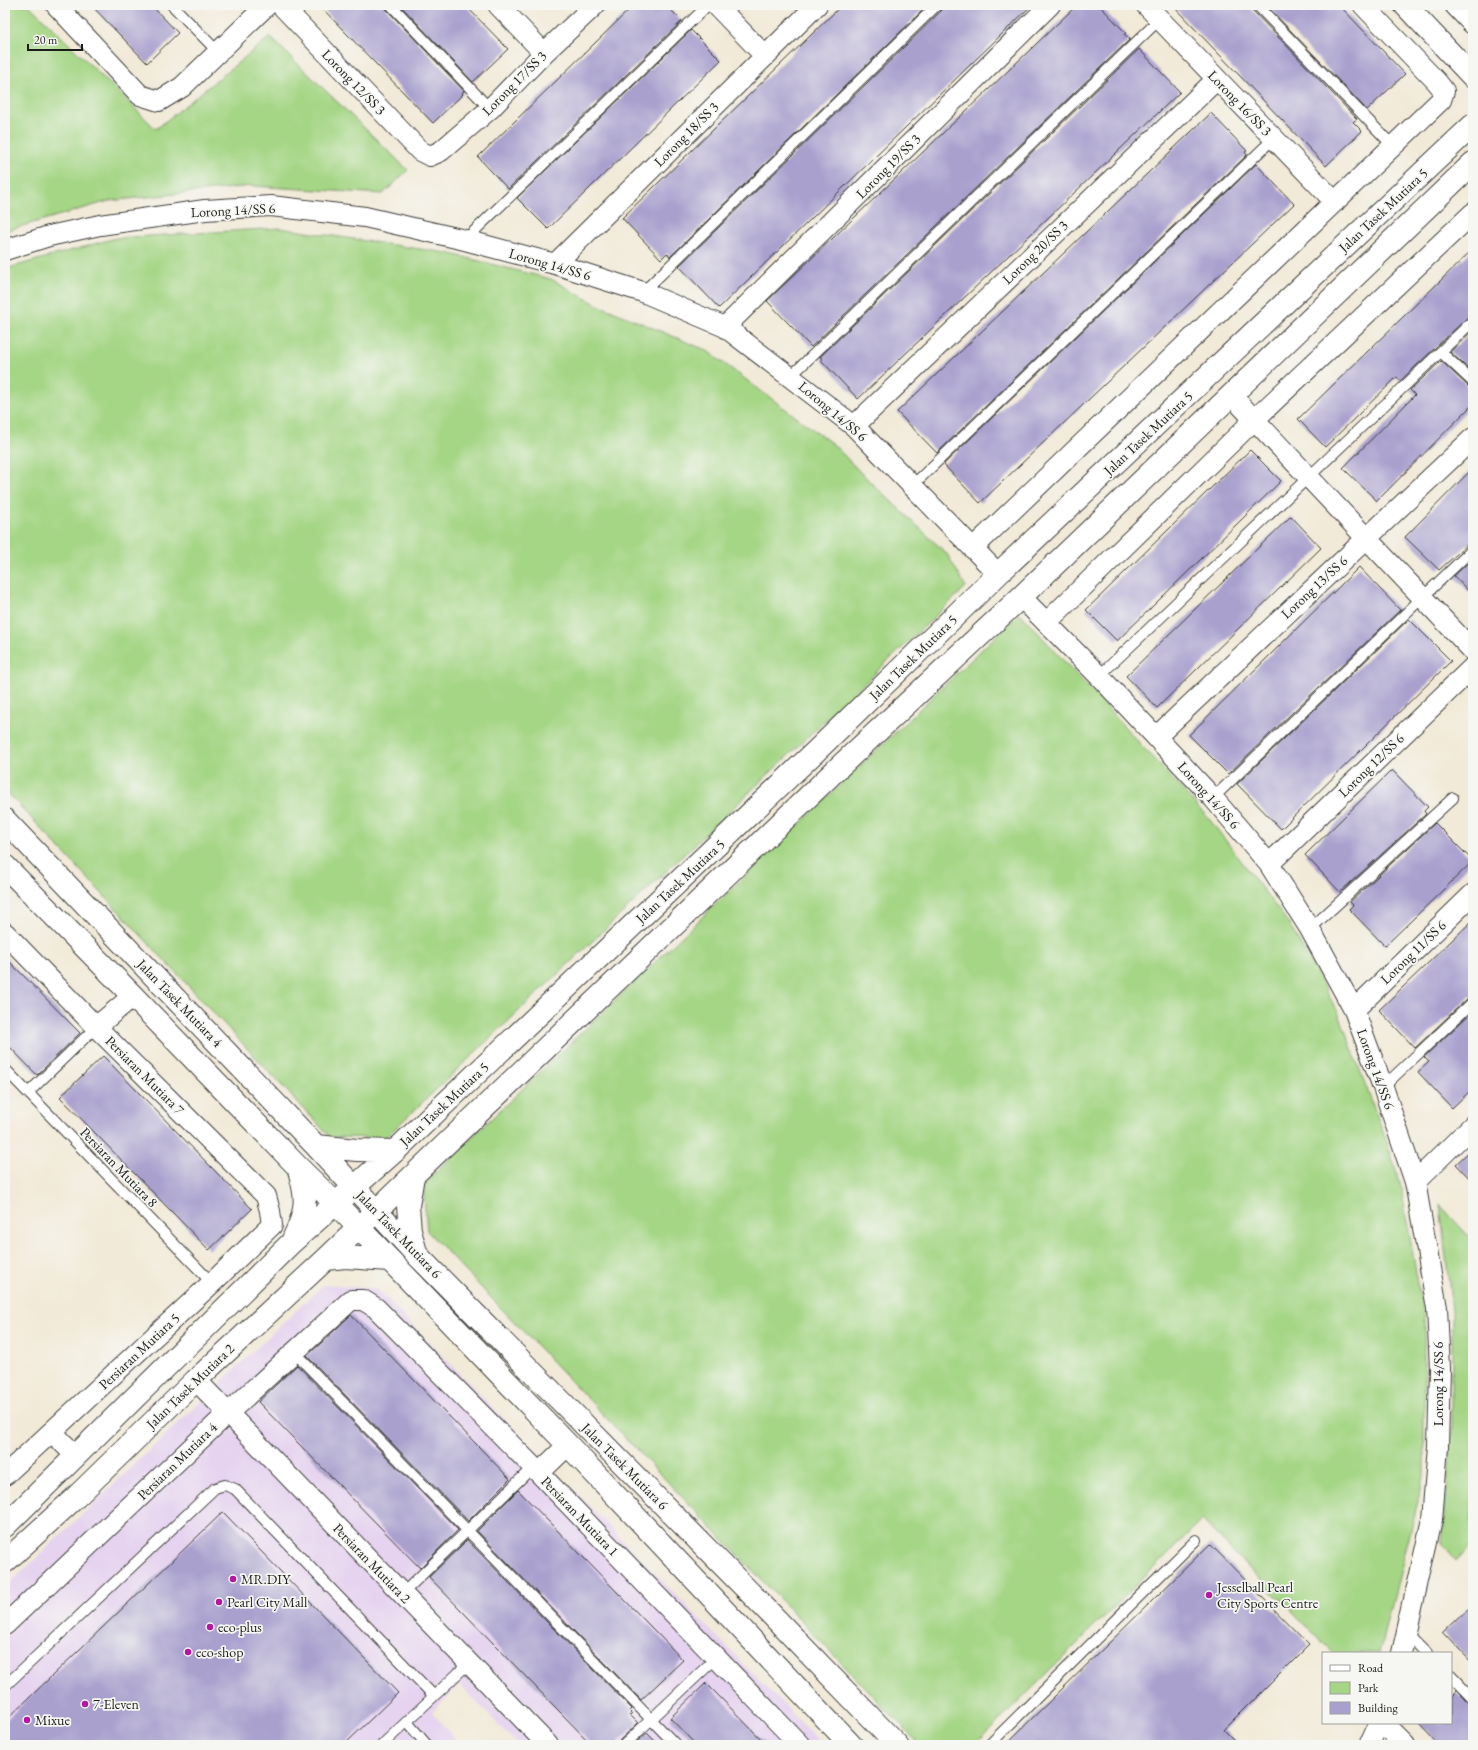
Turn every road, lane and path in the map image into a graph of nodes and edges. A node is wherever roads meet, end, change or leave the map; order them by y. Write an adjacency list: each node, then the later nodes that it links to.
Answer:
1 (56, 5): 19 (street)
2 (172, 5): 19 (lane)
3 (267, 5): 19 (street)
4 (280, 5): 28 (street, Lorong 12/SS 3)
5 (392, 5): 24 (lane)
6 (498, 5): 20 (street)
7 (595, 5): 20 (street, Lorong 17/SS 3)
8 (708, 5): 32 (lane)
9 (716, 5): 21 (street)
10 (818, 5): 21 (street, Lorong 18/SS 3)
11 (937, 5): 35 (lane)
12 (1050, 5): 37 (street, Lorong 19/SS 3)
13 (1257, 5): 27 (lane)
14 (1363, 5): 27 (street)
15 (1405, 5): 22 (street)
16 (1456, 5): 18 (street)
17 (1153, 12): 23 (street, Lorong 16/SS 3); 39 (lane)
18 (1473, 23)
19 (218, 52)
20 (544, 53): 24 (street, Lorong 17/SS 3)
21 (765, 56): 34 (street, Lorong 18/SS 3)
22 (1473, 77)
23 (1217, 78): 26 (street, Lorong 16/SS 3); 43 (street, Lorong 20/SS 3)
24 (490, 109): 28 (street, Lorong 17/SS 3)
25 (1473, 125): 50 (street, Jalan Tasek Mutiara 5)
26 (1274, 138): 30 (street, Lorong 16/SS 3); 46 (lane)
27 (1392, 145): 30 (street)
28 (430, 156)
29 (1473, 164): 41 (street, Jalan Tasek Mutiara 5)
30 (1335, 202): 48 (street)
31 (1473, 213): 42 (street)
32 (465, 240): 33 (street, Lorong 14/SS 6); 34 (street, Lorong 14/SS 6)
33 (5, 250)
34 (555, 264): 35 (street, Lorong 14/SS 6)
35 (643, 292): 37 (street, Lorong 14/SS 6)
36 (1473, 321): 38 (lane)
37 (725, 326): 39 (street, Lorong 14/SS 6)
38 (1441, 352): 40 (lane); 45 (lane)
39 (791, 376): 43 (street, Lorong 14/SS 6)
40 (1473, 382)
41 (1233, 397): 42 (street); 51 (street, Jalan Tasek Mutiara 5)
42 (1251, 416): 45 (street); 53 (street)
43 (854, 426): 46 (street, Lorong 14/SS 6)
44 (1473, 438): 47 (street, Lorong 13/SS 6)
45 (1309, 477): 47 (street); 56 (lane)
46 (913, 485): 48 (street, Lorong 14/SS 6)
47 (1366, 538): 52 (street); 57 (street, Lorong 13/SS 6)
48 (973, 548): 50 (street, Lorong 14/SS 6)
49 (1473, 549): 52 (lane)
50 (998, 574): 58 (street, Jalan Tasek Mutiara 5)
51 (1021, 597): 53 (street, Lorong 14/SS 6); 59 (street, Jalan Tasek Mutiara 5)
52 (1422, 598): 54 (street); 60 (lane)
53 (1047, 622): 56 (street, Lorong 14/SS 6)
54 (1473, 651)
55 (1473, 667): 63 (street, Lorong 12/SS 6)
56 (1098, 676): 57 (street, Lorong 14/SS 6)
57 (1156, 737): 60 (street, Lorong 14/SS 6)
58 (816, 751): 59 (street); 77 (street, Jalan Tasek Mutiara 5)
59 (837, 769): 79 (street, Jalan Tasek Mutiara 5)
60 (1213, 798): 63 (street, Lorong 14/SS 6)
61 (1453, 798): 66 (lane)
62 (5, 820): 76 (street, Jalan Tasek Mutiara 4)
63 (1269, 864): 66 (street, Lorong 14/SS 6)
64 (5, 866): 68 (street, Jalan Tasek Mutiara 4)
65 (1473, 894): 70 (street, Lorong 11/SS 6)
66 (1310, 928): 70 (street, Lorong 14/SS 6)
67 (5, 933): 71 (street, Persiaran Mutiara 7)
68 (133, 996): 71 (street); 78 (street, Jalan Tasek Mutiara 4)
69 (1473, 1002): 73 (lane)
70 (1354, 1010): 73 (street, Lorong 14/SS 6)
71 (96, 1027): 74 (lane); 84 (street, Persiaran Mutiara 7)
72 (5, 1069): 74 (lane, Persiaran Mutiara 8)
73 (1383, 1087): 80 (street, Lorong 14/SS 6)
74 (28, 1093): 90 (lane, Persiaran Mutiara 8)
75 (1473, 1125): 80 (street)
76 (316, 1146): 77 (street); 81 (street, Jalan Tasek Mutiara 4)
77 (395, 1151): 81 (street, Jalan Tasek Mutiara 5)
78 (298, 1167): 82 (street, Jalan Tasek Mutiara 4); 86 (street)
79 (413, 1176): 83 (street, Jalan Tasek Mutiara 5); 87 (street)
80 (1415, 1182): 107 (street, Lorong 14/SS 6)
81 (353, 1187): 82 (street); 83 (street, Jalan Tasek Mutiara 6)
82 (335, 1203): 85 (street, Jalan Tasek Mutiara 6); 86 (street)
83 (376, 1210): 85 (street, Jalan Tasek Mutiara 2); 87 (street, Jalan Tasek Mutiara 6)
84 (272, 1225): 90 (street, Persiaran Mutiara 5)
85 (358, 1228): 88 (street, Jalan Tasek Mutiara 2); 89 (street, Jalan Tasek Mutiara 6)
86 (291, 1243): 97 (street)
87 (416, 1254): 105 (street, Jalan Tasek Mutiara 6)
88 (326, 1259): 89 (street); 93 (street, Jalan Tasek Mutiara 2)
89 (390, 1260): 96 (street, Jalan Tasek Mutiara 6)
90 (212, 1283): 95 (street, Persiaran Mutiara 5)
91 (351, 1300): 92 (street, Persiaran Mutiara 4); 98 (street, Persiaran Mutiara 1)
92 (294, 1352): 94 (street, Persiaran Mutiara 4); 101 (lane)
93 (196, 1380): 94 (street, Persiaran Mutiara 2); 103 (street, Jalan Tasek Mutiara 2)
94 (228, 1413): 104 (street, Persiaran Mutiara 2); 106 (street, Persiaran Mutiara 4)
95 (52, 1432): 97 (street); 99 (street, Persiaran Mutiara 5)
96 (568, 1445): 98 (street); 108 (street, Jalan Tasek Mutiara 6)
97 (76, 1456): 100 (street)
98 (536, 1470): 101 (lane); 111 (street, Persiaran Mutiara 1)
99 (5, 1475)
100 (5, 1526)
101 (467, 1530): 104 (lane); 117 (lane)
102 (1196, 1540): 129 (lane)
103 (5, 1562)
104 (402, 1594): 112 (street, Persiaran Mutiara 2)
105 (770, 1613): 108 (street); 128 (street, Jalan Tasek Mutiara 6)
106 (5, 1625)
107 (1407, 1633): 109 (street, Lorong 14/SS 6); 110 (lane)
108 (746, 1635): 127 (street, Jalan Tasek Mutiara 6)
109 (1402, 1652)
110 (1426, 1652)
111 (716, 1658): 117 (lane); 126 (street, Persiaran Mutiara 1)
112 (469, 1663): 115 (lane); 123 (street, Persiaran Mutiara 2)
113 (1452, 1678): 116 (lane)
114 (5, 1686): 115 (lane)
115 (434, 1696): 118 (lane)
116 (1473, 1700)
117 (651, 1719): 124 (lane); 125 (lane)
118 (407, 1722): 121 (lane); 122 (lane)
119 (1380, 1724): 130 (street)
120 (1384, 1724): 131 (street)
121 (382, 1745)
122 (427, 1745)
123 (548, 1745)
124 (624, 1745)
125 (676, 1745)
126 (800, 1745)
127 (851, 1745)
128 (897, 1745)
129 (989, 1745)
130 (1370, 1745)
131 (1405, 1745)

